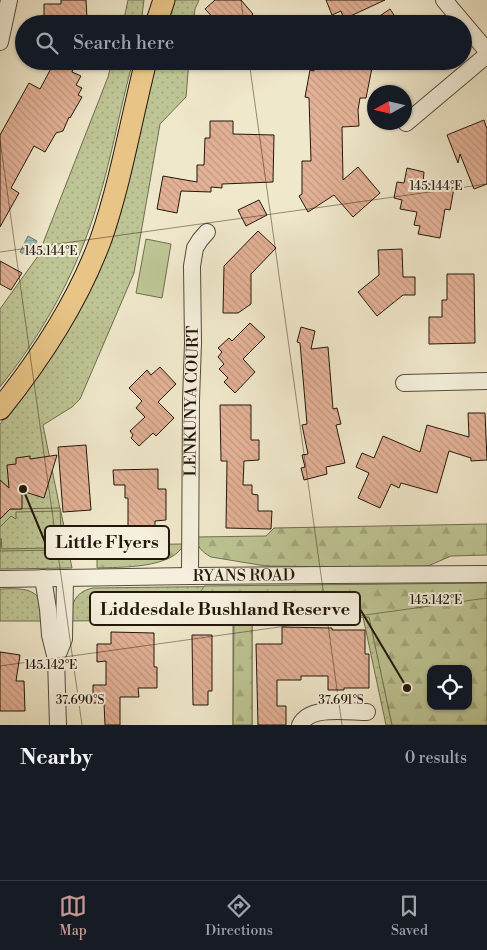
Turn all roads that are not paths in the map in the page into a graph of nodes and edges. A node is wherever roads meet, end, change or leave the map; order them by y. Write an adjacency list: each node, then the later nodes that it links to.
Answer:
1 (9, 0): 7 (street)
2 (164, 0): 4 (main road)
3 (444, 0): 5 (street)
4 (159, 15)
5 (457, 15)
6 (472, 33): 8 (street)
7 (0, 42)
8 (487, 51)
9 (487, 55): 10 (street)
10 (472, 67)
11 (144, 70): 17 (main road)
12 (469, 70): 13 (street)
13 (412, 117)
14 (207, 232): 19 (street, LENKUNYA COURT)
15 (487, 381): 16 (street)
16 (404, 383)
17 (0, 409)
18 (487, 574): 19 (street, RYANS ROAD)
19 (190, 576): 21 (street, RYANS ROAD)
20 (43, 578): 21 (street, RYANS ROAD); 22 (street, RYANS ROAD); 23 (street)
21 (65, 578): 23 (street)
22 (0, 579)
23 (56, 659): 25 (street)
24 (367, 712): 26 (street)
25 (58, 725)
26 (300, 725)

